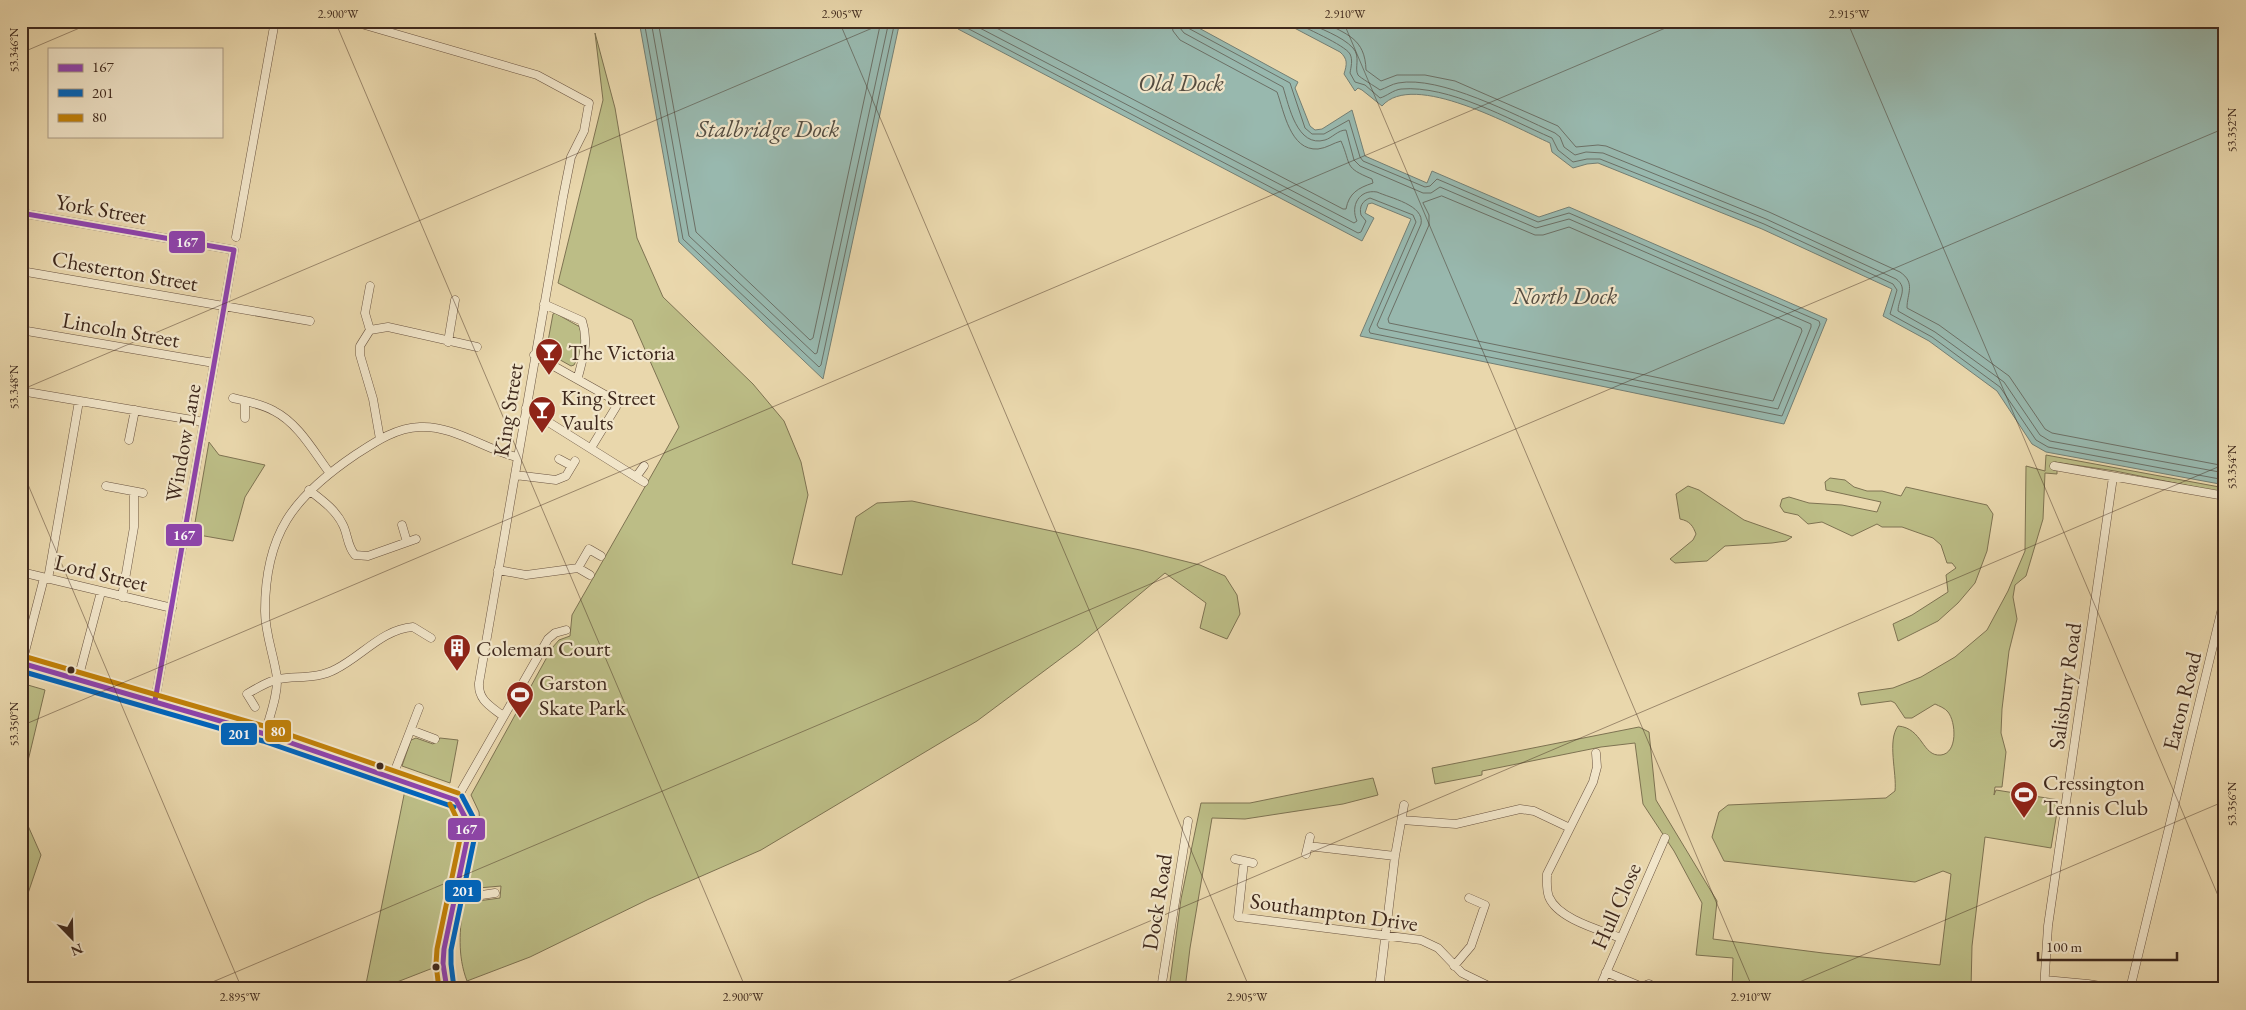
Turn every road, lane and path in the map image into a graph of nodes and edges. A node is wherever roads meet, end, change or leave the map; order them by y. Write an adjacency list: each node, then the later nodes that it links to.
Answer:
1 (275, 21): 4 (street)
2 (351, 21): 9 (street, King Street)
3 (21, 213): 5 (street, York Street)
4 (236, 237)
5 (234, 250): 10 (street, Window Lane)
6 (21, 271): 10 (street, Chesterton Street)
7 (370, 286): 13 (street)
8 (454, 300): 14 (street)
9 (544, 304): 16 (street, King Street); 18 (street)
10 (224, 306): 11 (street, Chesterton Street); 17 (street, Window Lane)
11 (310, 321)
12 (21, 330): 17 (street, Lincoln Street)
13 (370, 330): 14 (street); 27 (street)
14 (448, 342): 15 (street)
15 (477, 347)
16 (534, 355): 18 (street); 23 (street, King Street)
17 (214, 364): 26 (street, Window Lane)
18 (578, 378): 29 (street)
19 (22, 393): 21 (street)
20 (233, 398): 22 (street)
21 (79, 401): 24 (street); 50 (street)
22 (245, 401): 25 (street); 34 (street)
23 (526, 408): 29 (street); 30 (street, King Street)
24 (135, 410): 26 (street); 28 (street)
25 (245, 418)
26 (204, 422): 54 (street, Window Lane)
27 (380, 439): 30 (street); 34 (street)
28 (129, 440)
29 (591, 448): 36 (street)
30 (518, 457): 35 (street, King Street)
31 (559, 459): 35 (street)
32 (644, 466): 36 (street)
33 (2054, 466): 37 (street)
34 (329, 472): 40 (street)
35 (515, 474): 47 (street, King Street)
36 (636, 477): 38 (street)
37 (2114, 477): 41 (street); 90 (street, Salisbury Road)
38 (644, 482)
39 (106, 486): 53 (street)
40 (309, 490): 44 (street); 59 (street)
41 (2225, 496)
42 (402, 525): 44 (street)
43 (416, 539): 44 (street)
44 (407, 542)
45 (601, 556): 46 (street)
46 (578, 568): 47 (street); 49 (street)
47 (498, 570): 63 (street, King Street)
48 (21, 572): 50 (street, Lord Street)
49 (590, 576)
50 (46, 578): 51 (street, Lord Street); 57 (street)
51 (101, 592): 53 (street, Lord Street); 58 (street)
52 (2225, 596): 100 (street, Eaton Road)
53 (122, 597): 54 (street, Lord Street)
54 (172, 608): 60 (street, Window Lane)
55 (566, 630): 63 (street)
56 (431, 638): 59 (street)
57 (22, 663): 58 (street)
58 (78, 679): 60 (street)
59 (277, 679): 61 (street); 65 (street)
60 (155, 701): 65 (street)
61 (256, 707)
62 (419, 708): 64 (street)
63 (503, 716): 69 (street)
64 (411, 730): 66 (street); 68 (street)
65 (265, 734): 68 (street)
66 (435, 739)
67 (1596, 753): 73 (street)
68 (392, 778): 69 (street)
69 (456, 800): 84 (street)
70 (1404, 805): 71 (street)
71 (1402, 820): 73 (street); 78 (street)
72 (1188, 821): 94 (street, Dock Road)
73 (1570, 828): 86 (street)
74 (1310, 836): 76 (street)
75 (1665, 838): 86 (street, Hull Close)
76 (1308, 846): 77 (street); 78 (street)
77 (1306, 854)
78 (1396, 856): 85 (street)
79 (1235, 859): 80 (street, Southampton Drive)
80 (1244, 861): 81 (street, Southampton Drive); 85 (street, Southampton Drive)
81 (1253, 863)
82 (494, 893): 84 (street)
83 (1469, 898): 87 (street)
84 (455, 899): 91 (street)
85 (1386, 934): 87 (street, Southampton Drive); 95 (street)
86 (1621, 938): 88 (street, Hull Close)
87 (1454, 966): 96 (street, Southampton Drive)
88 (1606, 972): 97 (street, Hull Close); 98 (street)
89 (2225, 983): 101 (street)
90 (2044, 985): 99 (street)
91 (447, 989)
92 (582, 989): 93 (highway)
93 (632, 989)
94 (1161, 989)
95 (1380, 989)
96 (1495, 989)
97 (1599, 989)
98 (1658, 989)
99 (2119, 989)
100 (2130, 989)
101 (2223, 989)

